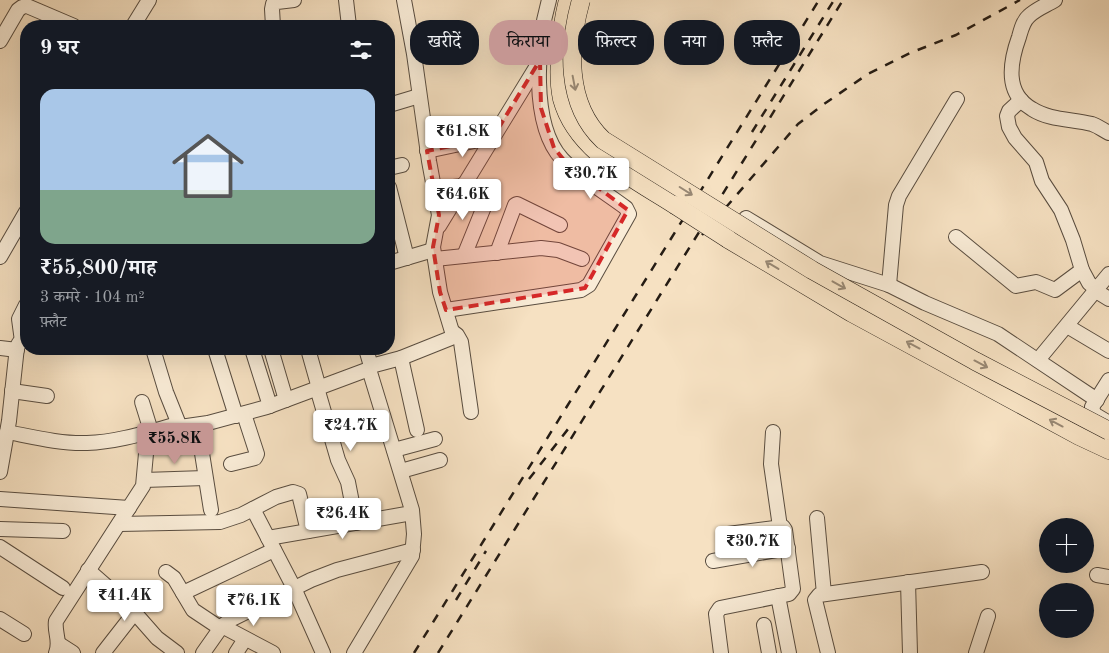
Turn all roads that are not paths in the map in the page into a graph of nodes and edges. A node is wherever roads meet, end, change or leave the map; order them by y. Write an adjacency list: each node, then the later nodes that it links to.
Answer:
1 (149, 0): 11 (street)
2 (294, 0): 12 (street)
3 (346, 0): 13 (street)
4 (404, 0): 18 (street)
5 (549, 0): 14 (street)
6 (568, 0): 77 (main road, one-way to 6, bridge)
7 (581, 0): 77 (main road, one-way to 77, bridge)
8 (1055, 0): 20 (street)
9 (27, 4): 10 (street); 15 (street)
10 (61, 20)
11 (137, 20)
12 (273, 20)
13 (348, 20)
14 (543, 20)
15 (0, 40)
16 (537, 65): 23 (street)
17 (540, 65): 44 (street)
18 (419, 96): 21 (street); 24 (street)
19 (957, 99): 42 (street)
20 (1021, 100): 22 (street); 41 (street)
21 (395, 104)
22 (1109, 133)
23 (493, 137): 24 (street); 25 (street)
24 (427, 151): 26 (street)
25 (463, 185): 26 (street); 31 (street); 35 (street)
26 (434, 189): 31 (street)
27 (395, 211): 37 (street)
28 (746, 218): 42 (street)
29 (20, 222): 36 (street)
30 (560, 225): 33 (street)
31 (438, 226): 34 (street)
32 (956, 237): 41 (street)
33 (497, 253): 35 (street); 38 (street)
34 (434, 255): 35 (street); 37 (street); 44 (street)
35 (464, 256)
36 (0, 257)
37 (407, 258): 39 (street)
38 (582, 259)
39 (395, 261)
40 (1109, 274): 41 (street)
41 (1092, 284): 43 (street); 45 (street)
42 (889, 285): 58 (street)
43 (1109, 298)
44 (446, 310): 46 (street)
45 (1067, 326): 49 (street); 58 (street)
46 (453, 332): 57 (street); 68 (street)
47 (20, 344): 48 (street)
48 (0, 348)
49 (1109, 351)
50 (20, 353): 62 (street)
51 (155, 355): 71 (street)
52 (217, 355): 69 (street)
53 (254, 355): 67 (street)
54 (273, 355): 64 (street)
55 (310, 355): 61 (street)
56 (367, 355): 59 (street)
57 (401, 358): 59 (street); 72 (street)
58 (1038, 360): 65 (street)
59 (370, 368): 61 (street); 79 (street)
60 (1109, 380): 65 (street)
61 (318, 388): 64 (street); 92 (street)
62 (12, 391): 63 (street); 75 (street)
63 (47, 396)
64 (286, 400): 67 (street)
65 (1097, 400): 70 (street)
66 (142, 402): 73 (street)
67 (270, 406): 69 (street)
68 (471, 412)
69 (240, 415): 71 (street); 81 (street)
70 (1109, 422)
71 (178, 424): 73 (street)
72 (417, 430)
73 (150, 432): 75 (street); 85 (street)
74 (773, 432): 94 (street)
75 (4, 436): 83 (street)
76 (435, 439): 79 (street)
77 (1106, 442)
78 (201, 447): 84 (street)
79 (394, 450): 82 (street)
80 (440, 460): 82 (street)
81 (231, 464)
82 (401, 471): 90 (street)
83 (0, 472)
84 (205, 478): 85 (street); 89 (street)
85 (144, 480): 87 (street)
86 (0, 499): 87 (street)
87 (129, 508): 93 (street)
88 (253, 509): 93 (street); 96 (street); 99 (street)
89 (211, 510)
90 (412, 513): 92 (street); 102 (street)
91 (817, 518): 111 (street)
92 (356, 523): 96 (street)
93 (119, 524): 104 (street)
94 (780, 527): 98 (street); 101 (street)
95 (0, 530): 97 (street)
96 (308, 531): 99 (street)
97 (64, 532)
98 (728, 534)
99 (271, 544): 109 (street); 110 (street)
100 (0, 547): 108 (street)
101 (788, 548): 103 (street); 112 (street)
102 (413, 550): 109 (street); 128 (street)
103 (713, 561)
104 (88, 570): 113 (street); 120 (street)
105 (166, 572): 110 (street)
106 (982, 572): 107 (street)
107 (908, 582): 111 (street); 133 (street)
108 (63, 588)
109 (294, 588): 117 (street); 127 (street)
110 (183, 593): 117 (street)
111 (824, 594): 132 (street)
112 (778, 596): 129 (street); 131 (street)
113 (135, 612): 123 (street); 124 (street)
114 (988, 616): 134 (street)
115 (0, 619): 118 (street)
116 (764, 625): 130 (street)
117 (221, 627): 119 (street); 125 (street)
118 (24, 634)
119 (245, 639): 121 (street); 126 (street)
120 (57, 649): 122 (street)
121 (269, 652)
122 (73, 653)
123 (103, 653)
124 (177, 653)
125 (203, 653)
126 (236, 653)
127 (323, 653)
128 (354, 653)
129 (721, 653)
130 (769, 653)
131 (789, 653)
132 (828, 653)
133 (910, 653)
134 (976, 653)

